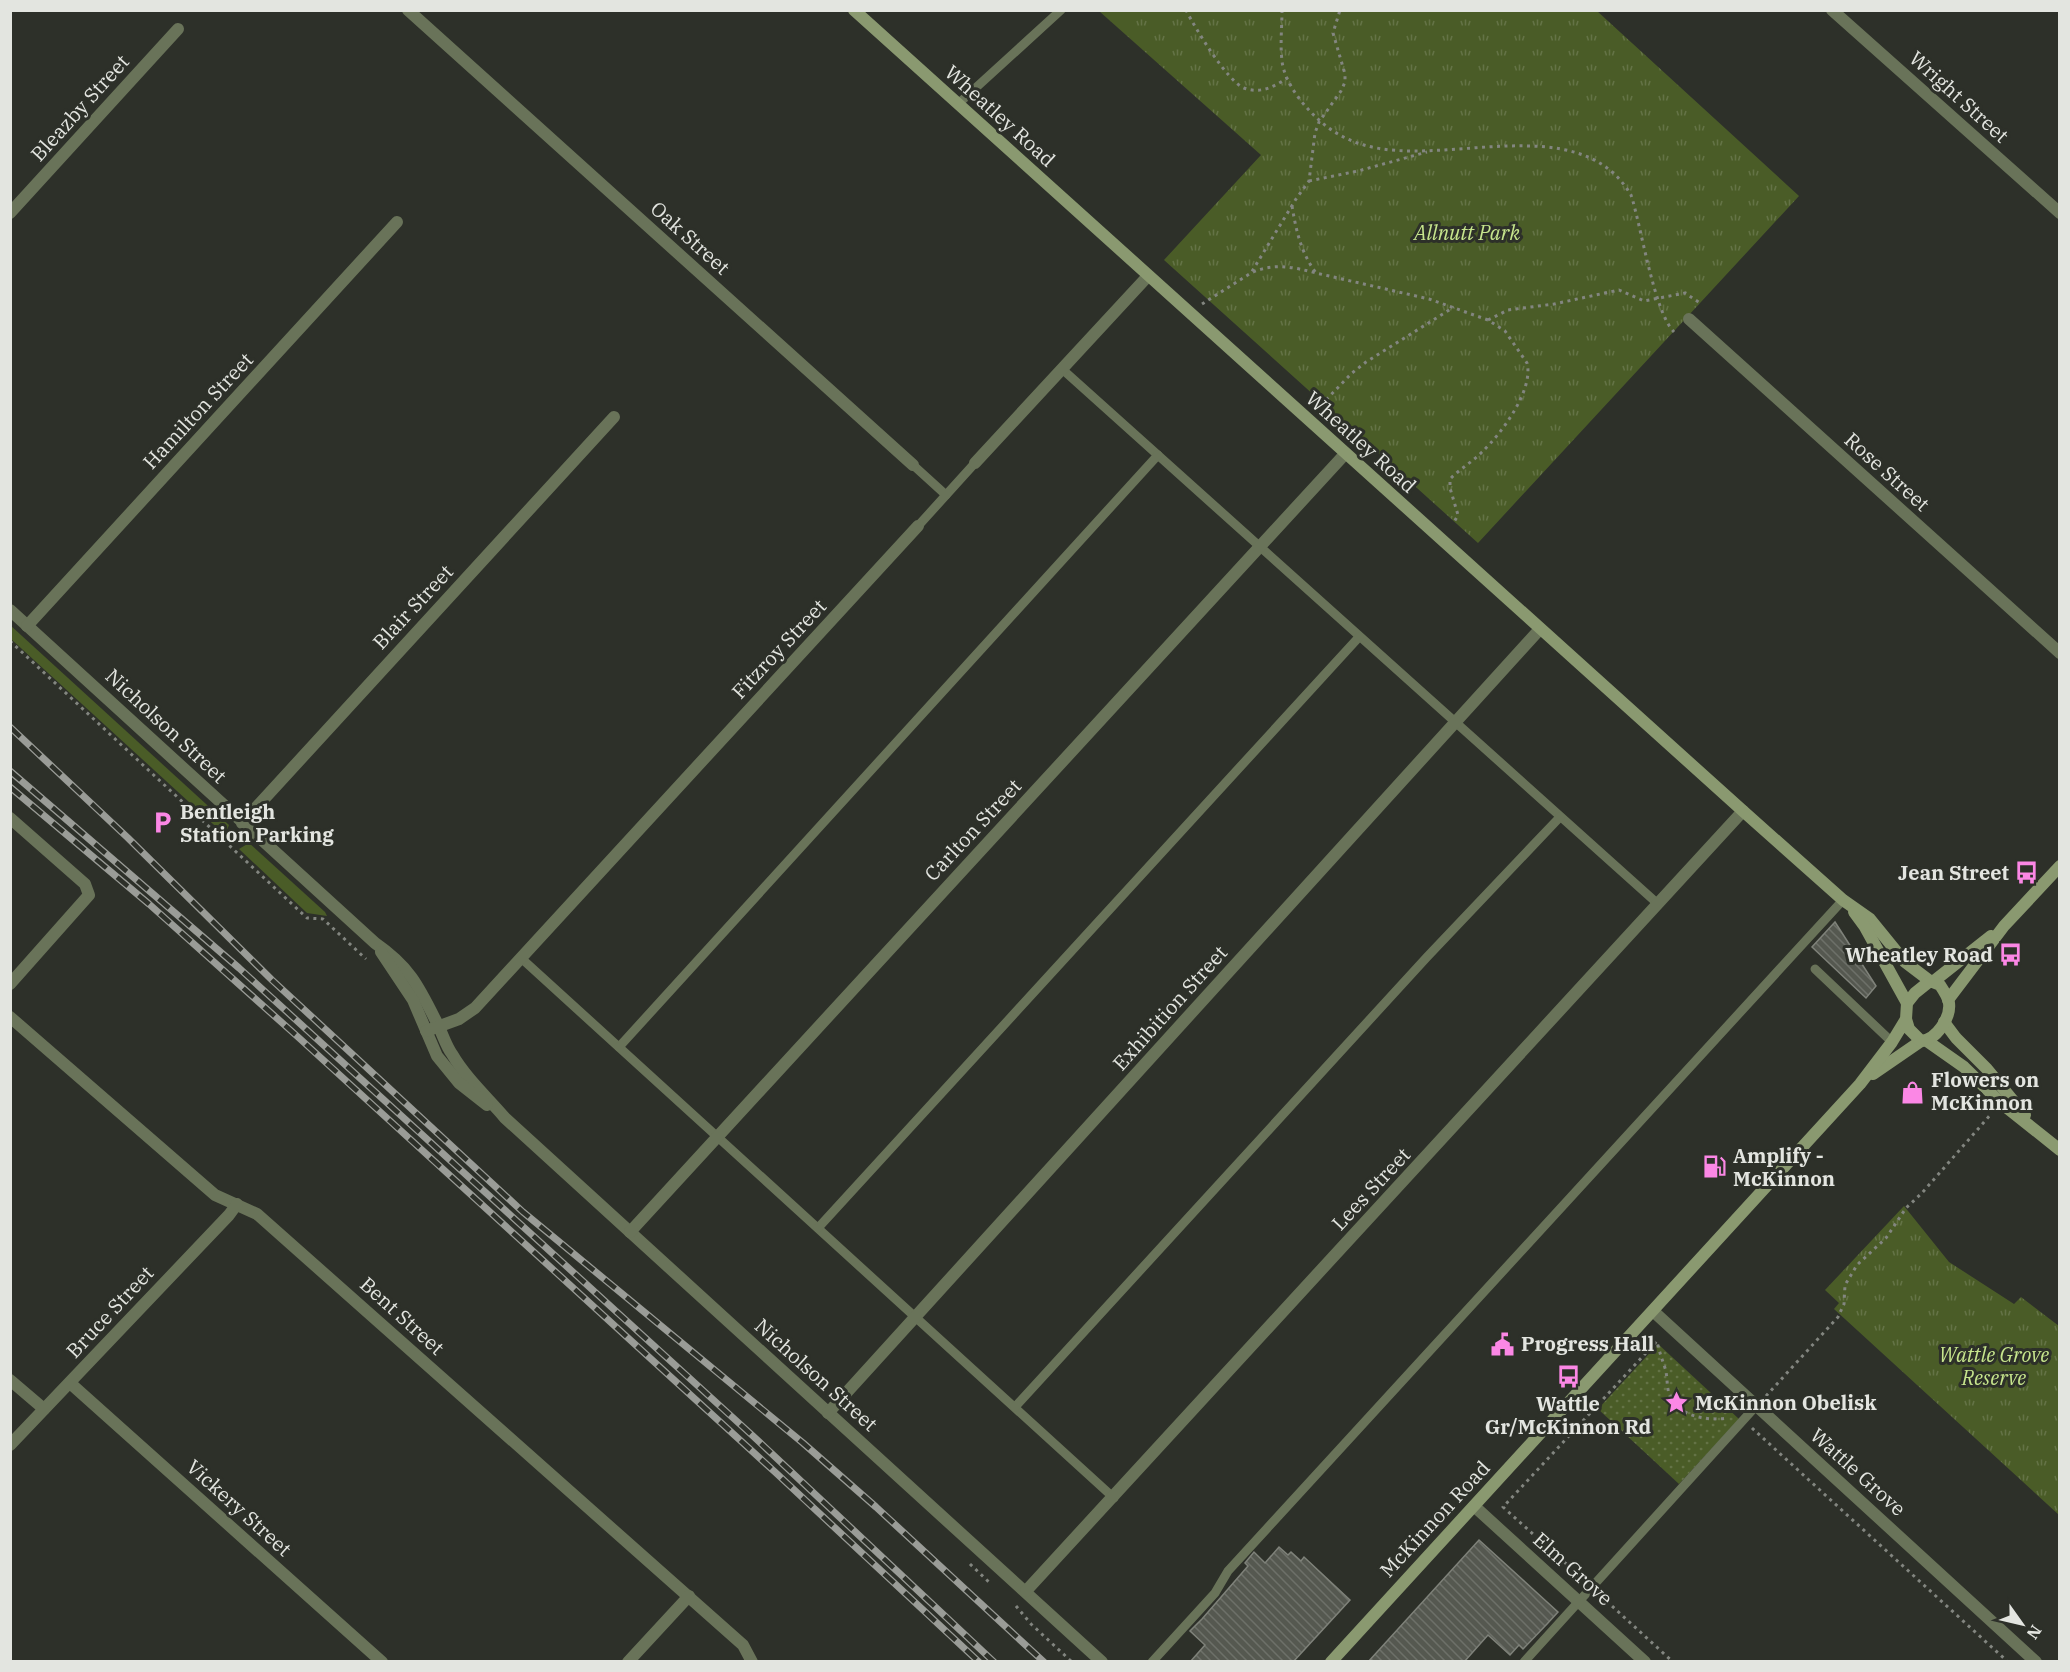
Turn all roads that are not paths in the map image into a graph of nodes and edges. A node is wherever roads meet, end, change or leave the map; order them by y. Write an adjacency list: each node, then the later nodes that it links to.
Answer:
1 (408, 10): 17 (street, Oak Street)
2 (854, 10): 6 (street, Wheatley Road)
3 (1061, 10): 6 (lane)
4 (1832, 10): 8 (street, Wright Street)
5 (178, 29): 7 (street, Bleazby Street)
6 (958, 104): 10 (street, Wheatley Road)
7 (10, 213)
8 (2060, 213)
9 (397, 222): 22 (street, Hamilton Street)
10 (1148, 276): 12 (street, Fitzroy Street); 14 (street, Wheatley Road)
11 (1689, 320): 25 (street, Rose Street)
12 (1062, 369): 15 (lane); 16 (street, Fitzroy Street)
13 (614, 417): 30 (street, Blair Street)
14 (1345, 454): 20 (street, Carlton Street); 23 (street, Wheatley Road)
15 (1158, 455): 20 (lane); 49 (lane)
16 (975, 463): 18 (lane, Fitzroy Street)
17 (913, 465): 18 (lane, Oak Street)
18 (946, 495): 19 (lane, Fitzroy Street)
19 (918, 525): 36 (street, Fitzroy Street)
20 (1259, 547): 24 (lane); 53 (street, Carlton Street)
21 (10, 610): 22 (street, Nicholson Street)
22 (27, 626): 30 (street, Nicholson Street)
23 (1540, 629): 26 (street, Exhibition Street); 27 (street, Wheatley Road)
24 (1359, 637): 26 (lane); 56 (lane)
25 (2060, 653)
26 (1456, 723): 28 (lane); 59 (street, Exhibition Street)
27 (1743, 811): 32 (street, Wheatley Road); 33 (street, Lees Street)
28 (1560, 816): 33 (lane); 63 (lane)
29 (10, 818): 39 (street)
30 (242, 823): 35 (street, Nicholson Street)
31 (2060, 866): 34 (street)
32 (1843, 900): 38 (street, Wheatley Road); 41 (street, Wheatley Road); 76 (lane)
33 (1658, 904): 67 (street, Lees Street)
34 (2004, 926): 38 (street); 40 (street)
35 (375, 943): 45 (street, Nicholson Street); 46 (street, Nicholson Street)
36 (521, 958): 45 (street, Fitzroy Street); 49 (lane)
37 (1815, 969): 48 (lane)
38 (1932, 981): 40 (street); 41 (street)
39 (10, 984)
40 (1948, 1000): 44 (street)
41 (1907, 1004): 43 (street)
42 (10, 1017): 55 (street, Bent Street)
43 (1906, 1019): 47 (street); 48 (street, McKinnon Road)
44 (1944, 1022): 47 (street); 52 (street)
45 (439, 1027): 46 (street, Fitzroy Street); 51 (street, Nicholson Street)
46 (426, 1032): 51 (street, Nicholson Street)
47 (1924, 1041): 50 (street, McKinnon Road); 52 (street)
48 (1892, 1042): 50 (street, McKinnon Road)
49 (619, 1047): 53 (lane)
50 (1860, 1084): 58 (street, McKinnon Road)
51 (505, 1118): 57 (street, Nicholson Street)
52 (2039, 1132): 54 (street)
53 (718, 1137): 56 (lane); 57 (street, Carlton Street)
54 (2060, 1150)
55 (237, 1204): 61 (street, Bruce Street); 70 (street, Bent Street)
56 (818, 1228): 59 (lane)
57 (630, 1232): 65 (street, Nicholson Street)
58 (1653, 1311): 62 (street, Wattle Grove); 68 (street, McKinnon Road)
59 (916, 1317): 63 (lane); 65 (street, Exhibition Street)
60 (10, 1380): 64 (street)
61 (70, 1383): 64 (street, Bruce Street); 72 (street, Vickery Street)
62 (1756, 1406): 71 (lane); 80 (street, Wattle Grove)
63 (1015, 1407): 67 (lane)
64 (44, 1409): 66 (street, Bruce Street)
65 (828, 1413): 69 (street, Nicholson Street)
66 (10, 1445)
67 (1114, 1498): 69 (street, Lees Street)
68 (1474, 1506): 71 (street, Elm Grove); 77 (street, McKinnon Road)
69 (1026, 1592): 75 (street, Nicholson Street)
70 (689, 1596): 73 (street); 74 (street, Bent Street)
71 (1579, 1601): 78 (lane); 79 (street, Elm Grove)
72 (382, 1662)
73 (628, 1662)
74 (752, 1662)
75 (1102, 1662)
76 (1152, 1662)
77 (1331, 1662)
78 (1524, 1662)
79 (1645, 1662)
80 (2036, 1662)

